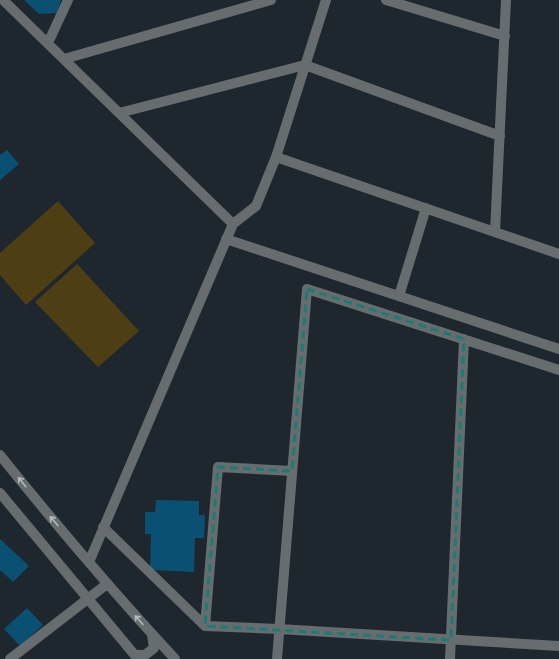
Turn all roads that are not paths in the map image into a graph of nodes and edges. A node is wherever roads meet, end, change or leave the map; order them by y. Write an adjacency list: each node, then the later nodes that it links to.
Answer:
1 (3, 0): 8 (street)
2 (68, 0): 8 (street)
3 (272, 0): 9 (street)
4 (326, 0): 10 (street)
5 (386, 0): 7 (street)
6 (506, 0): 7 (street)
7 (505, 36): 12 (street)
8 (48, 43): 9 (street)
9 (64, 59): 11 (street)
10 (305, 65): 11 (street); 12 (street); 13 (street)
11 (119, 113): 15 (street)
12 (500, 136): 16 (street)
13 (276, 157): 14 (street); 15 (street)
14 (426, 208): 16 (street); 19 (street)
15 (233, 224): 17 (street)
16 (495, 232): 18 (street)
17 (226, 239): 19 (street); 26 (street)
18 (559, 254)
19 (398, 296): 21 (street)
20 (464, 339): 22 (street); 24 (street); 33 (street)
21 (559, 349)
22 (559, 370)
23 (0, 455): 27 (street, one-way to 23)
24 (292, 471): 30 (street); 31 (street)
25 (0, 492): 29 (street)
26 (103, 527): 27 (street); 30 (street)
27 (89, 562): 28 (street)
28 (107, 584): 29 (street); 32 (street, one-way to 28)
29 (88, 598): 35 (street); 36 (street)
30 (205, 626): 31 (street)
31 (279, 629): 33 (street); 38 (street)
32 (152, 635): 35 (street); 37 (street)
33 (451, 640): 34 (street); 39 (street)
34 (559, 646)
35 (136, 657)
36 (10, 659)
37 (175, 659)
38 (277, 659)
39 (450, 659)

